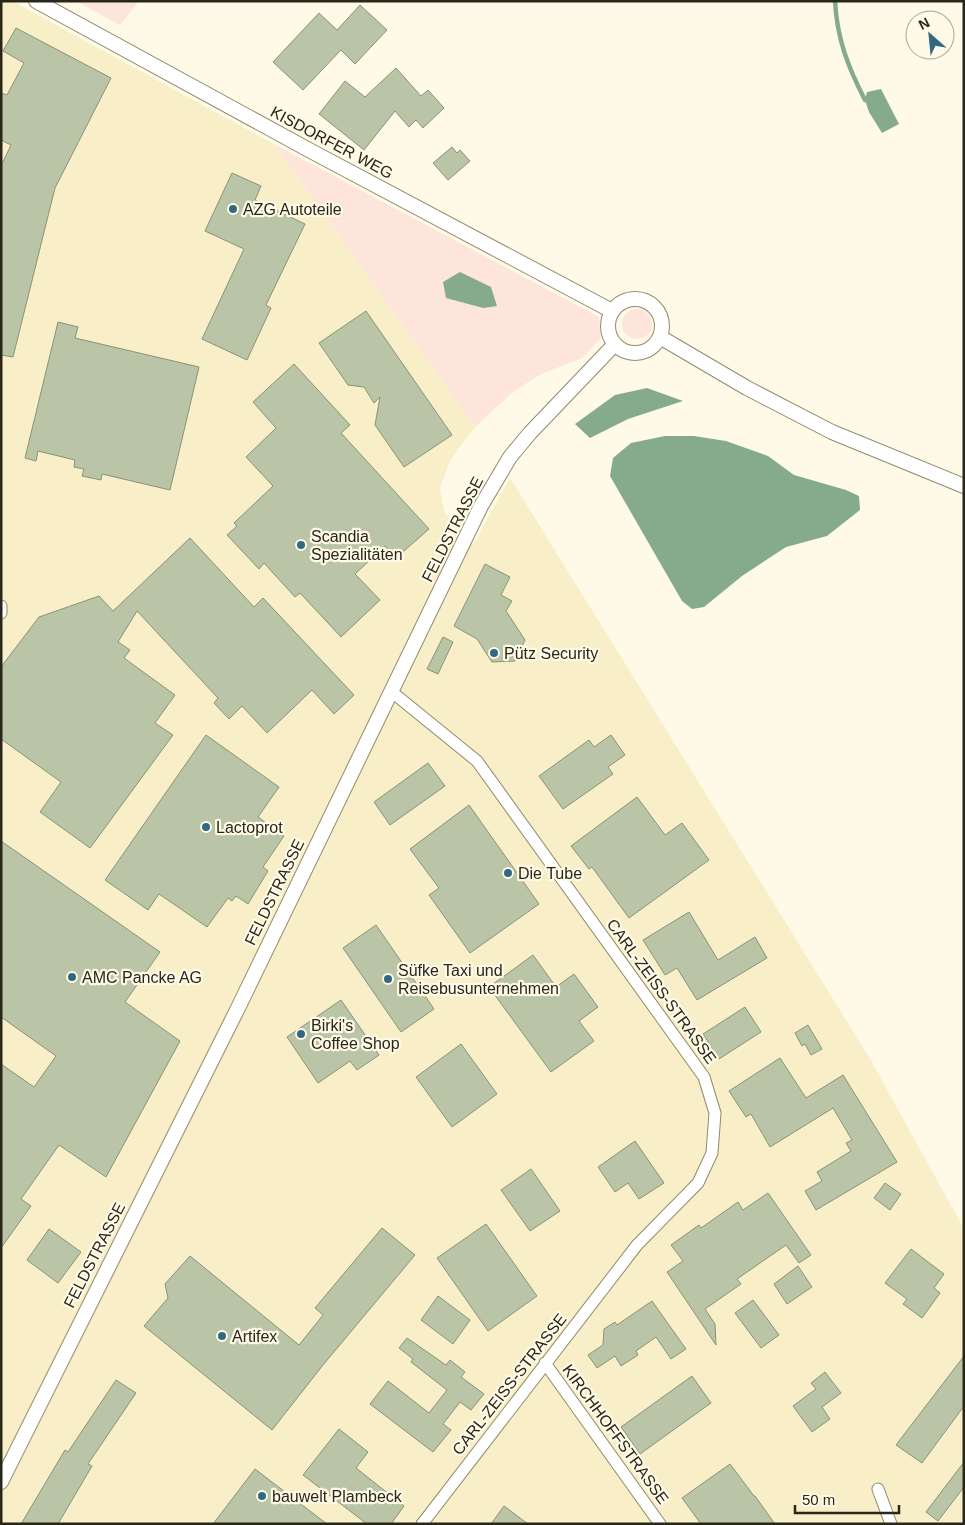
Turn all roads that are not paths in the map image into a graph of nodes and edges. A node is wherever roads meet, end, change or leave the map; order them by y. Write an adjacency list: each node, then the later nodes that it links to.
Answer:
1 (36, 1): 2 (street, KISDORFER WEG)
2 (612, 311): 3 (street); 4 (street)
3 (660, 337): 4 (street); 5 (street)
4 (615, 344): 8 (street, FELDSTRASSE)
5 (964, 486)
6 (1, 606): 7 (street)
7 (1, 614)
8 (392, 692): 9 (street, CARL-ZEISS-STRASSE); 10 (street, FELDSTRASSE)
9 (545, 1363): 12 (street, CARL-ZEISS-STRASSE); 13 (street, KIRCHHOFFSTRASSE)
10 (1, 1482)
11 (878, 1489): 14 (street)
12 (422, 1524)
13 (660, 1524)
14 (891, 1524)

